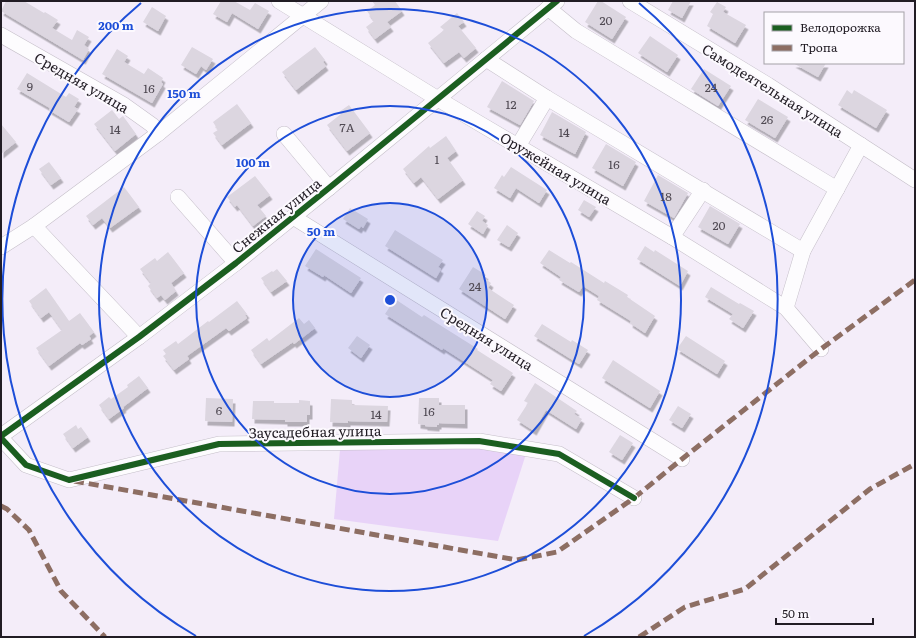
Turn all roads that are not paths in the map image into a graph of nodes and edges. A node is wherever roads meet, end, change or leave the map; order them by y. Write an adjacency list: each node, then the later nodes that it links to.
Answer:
1 (279, 1): 5 (street, Оружейная улица)
2 (321, 1): 5 (street)
3 (630, 1): 12 (street, Самодеятельная улица)
4 (552, 5): 7 (street, Снежная улица); 16 (street)
5 (303, 15): 8 (street, Оружейная улица); 10 (street)
6 (1, 35): 10 (street, Средняя улица)
7 (486, 59): 8 (street, Снежная улица); 9 (street)
8 (438, 98): 13 (street, Оружейная улица); 15 (street, Снежная улица)
9 (547, 98): 13 (street); 17 (street)
10 (159, 133): 20 (street)
11 (284, 134): 15 (street)
12 (861, 145): 14 (street, Самодеятельная улица); 16 (street)
13 (518, 146): 21 (street, Оружейная улица)
14 (915, 180)
15 (329, 188): 19 (street, Снежная улица)
16 (837, 189): 23 (street)
17 (703, 190): 21 (street); 23 (street)
18 (178, 197): 24 (street)
19 (293, 217): 24 (street, Снежная улица); 29 (street, Средняя улица)
20 (34, 226): 22 (street); 26 (street)
21 (672, 237): 25 (street, Оружейная улица)
22 (1, 247)
23 (803, 251): 25 (street)
24 (236, 263): 26 (street, Снежная улица)
25 (786, 308): 27 (street, Оружейная улица)
26 (139, 337): 28 (street, Снежная улица)
27 (821, 349)
28 (1, 437): 30 (street, Заусадебная улица)
29 (682, 459)
30 (634, 498)

